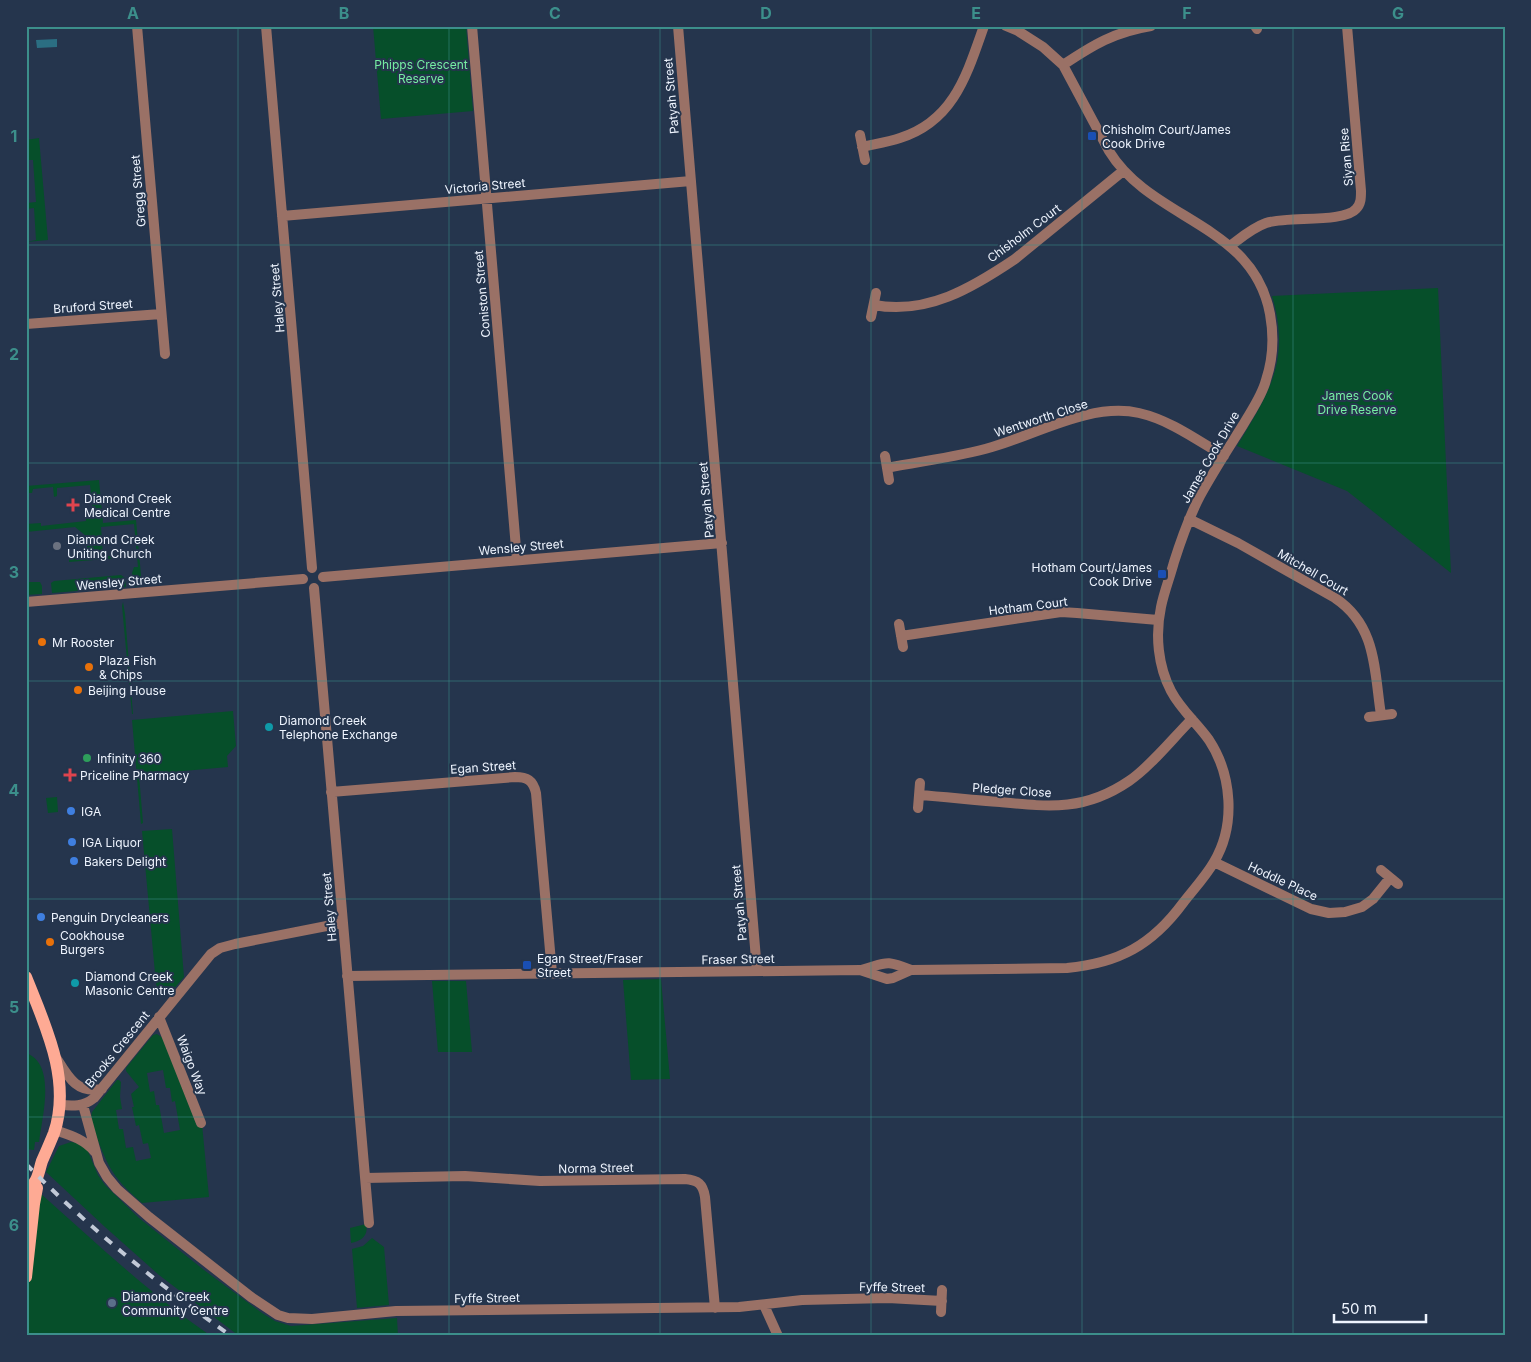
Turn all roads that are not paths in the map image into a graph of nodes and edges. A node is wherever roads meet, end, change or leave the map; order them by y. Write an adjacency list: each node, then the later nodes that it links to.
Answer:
1 (137, 26): 20 (street, Gregg Street)
2 (266, 26): 16 (street, Haley Street)
3 (472, 26): 15 (street, Coniston Street)
4 (678, 26): 14 (street, Patyah Street)
5 (984, 26): 11 (street)
6 (1006, 26): 9 (street, James Cook Drive)
7 (1151, 26): 9 (street)
8 (1347, 26): 17 (street, Siyan Rise)
9 (1063, 66): 13 (street, James Cook Drive)
10 (860, 135): 11 (street)
11 (862, 147): 12 (street)
12 (865, 160)
13 (1123, 171): 17 (street, James Cook Drive); 19 (street, Chisholm Court)
14 (691, 181): 15 (street, Victoria Street); 29 (street, Patyah Street)
15 (487, 198): 16 (street, Victoria Street); 30 (street, Coniston Street)
16 (282, 216): 31 (street, Haley Street)
17 (1230, 246): 25 (street, James Cook Drive)
18 (876, 293): 19 (street)
19 (874, 305): 21 (street)
20 (161, 314): 22 (street, Bruford Street); 23 (street, Gregg Street)
21 (871, 317)
22 (26, 324)
23 (164, 354)
24 (885, 456): 26 (street)
25 (1224, 456): 26 (street, Wentworth Close); 28 (street, James Cook Drive)
26 (887, 468): 27 (street)
27 (889, 480)
28 (1189, 519): 36 (street, James Cook Drive); 41 (street, Mitchell Court)
29 (722, 543): 30 (street, Wensley Street); 54 (street, Patyah Street)
30 (518, 560): 32 (street, Wensley Street)
31 (312, 568): 32 (street); 33 (street)
32 (323, 577): 34 (street)
33 (303, 579): 34 (street); 35 (street, Wensley Street)
34 (314, 588): 45 (street, Haley Street)
35 (26, 602)
36 (1158, 620): 38 (street, Hotham Court); 43 (street, James Cook Drive)
37 (900, 624): 38 (street)
38 (901, 636): 39 (street)
39 (903, 647)
40 (1392, 714): 41 (street)
41 (1381, 715): 42 (street)
42 (1369, 717)
43 (1192, 719): 46 (street, Pledger Close); 48 (street, James Cook Drive)
44 (920, 783): 46 (street)
45 (331, 792): 50 (street, Haley Street); 55 (street, Egan Street)
46 (919, 795): 47 (street)
47 (918, 808)
48 (1214, 862): 49 (street, Hoddle Place); 51 (street, James Cook Drive)
49 (1381, 870)
50 (342, 922): 56 (street, Haley Street); 58 (street, Brooks Crescent)
51 (1124, 955): 53 (street, Fraser Street)
52 (860, 970): 53 (street); 53 (street, Fraser Street); 54 (street, Fraser Street)
53 (911, 970)
54 (757, 971): 55 (street, Fraser Street)
55 (552, 973): 56 (street, Fraser Street)
56 (347, 976): 66 (street, Haley Street)
57 (26, 977): 59 (main road)
58 (159, 1017): 60 (street, Brooks Crescent); 63 (street, Waigo Way)
59 (54, 1053): 60 (street); 61 (main road)
60 (102, 1089): 62 (street, Brooks Crescent)
61 (59, 1105): 62 (street, Brooks Crescent); 64 (main road)
62 (82, 1105): 65 (street, Fyffe Street)
63 (201, 1123)
64 (55, 1130): 65 (street, Fyffe Street); 67 (main road)
65 (97, 1155): 72 (street, Fyffe Street)
66 (365, 1178): 69 (street, Haley Street); 72 (street, Norma Street)
67 (35, 1180): 68 (main road); 70 (main road)
68 (26, 1200)
69 (369, 1223)
70 (26, 1278)
71 (764, 1305): 72 (street, Fyffe Street); 73 (street, Fyffe Street); 74 (street)
72 (715, 1308)
73 (941, 1312)
74 (778, 1336)

